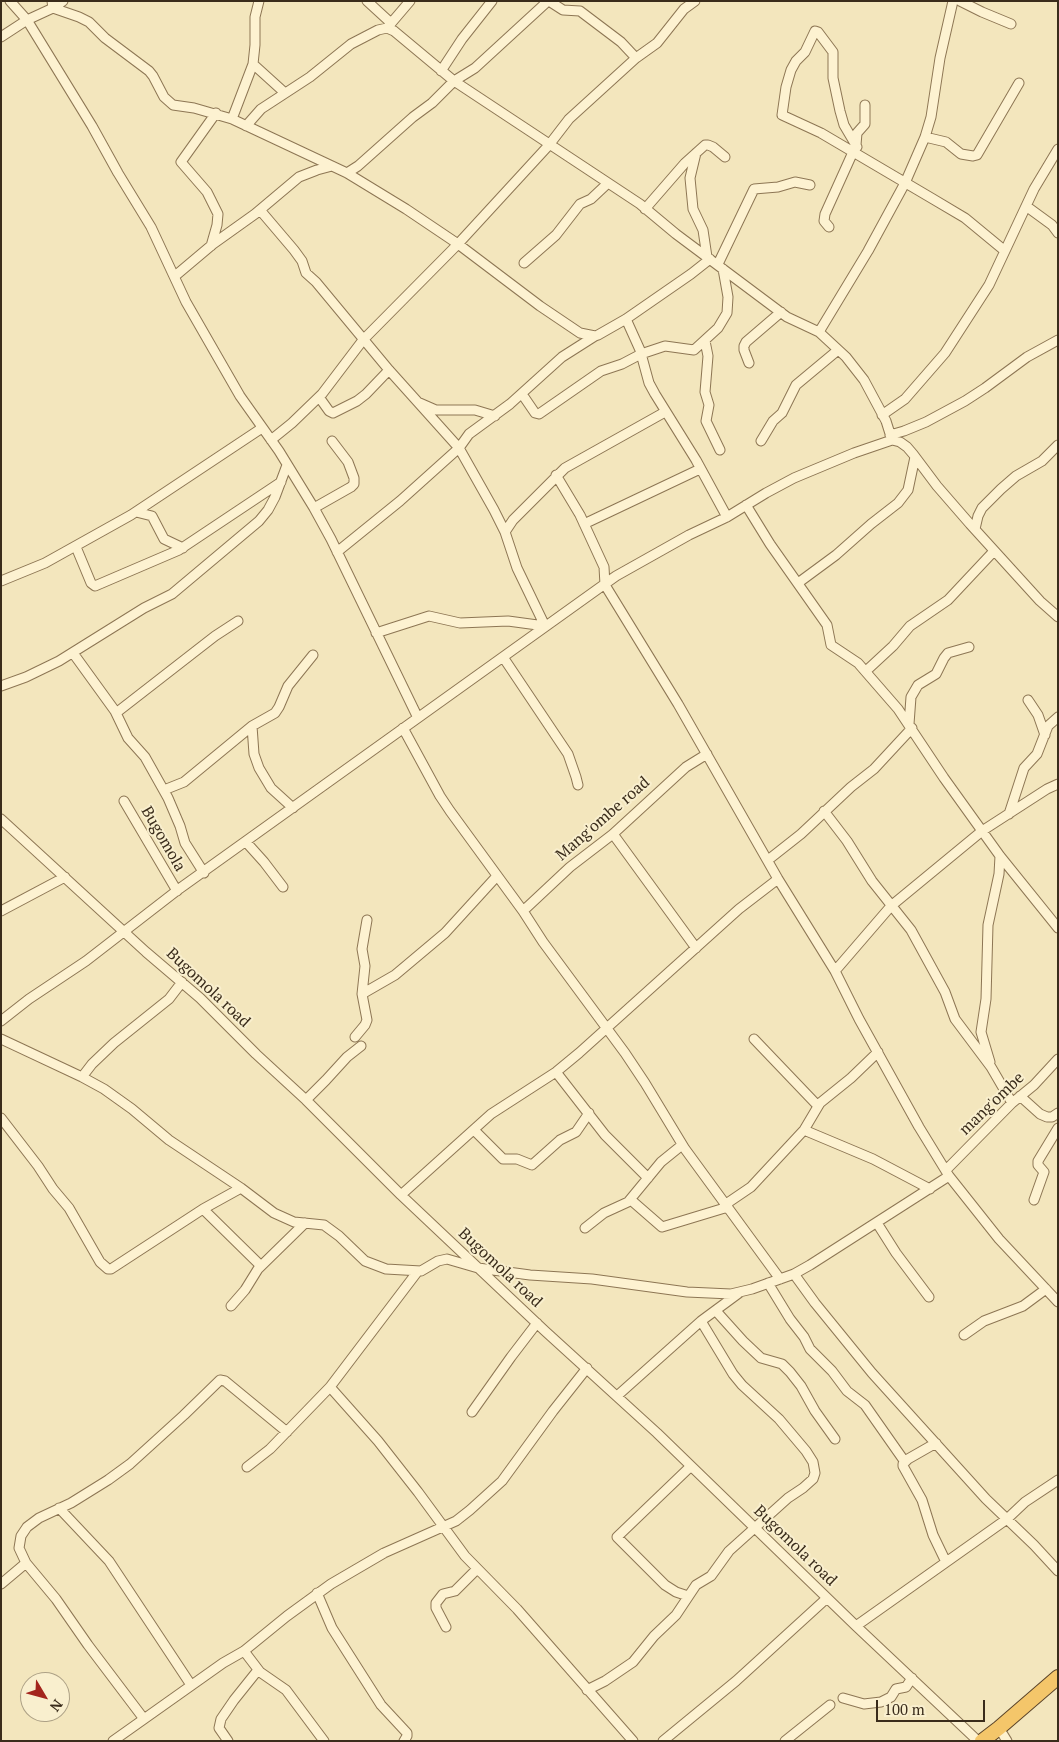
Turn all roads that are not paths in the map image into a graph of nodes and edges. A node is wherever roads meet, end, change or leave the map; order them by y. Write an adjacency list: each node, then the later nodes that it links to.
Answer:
1 (10, 1): 12 (street)
2 (63, 1): 11 (street)
3 (259, 1): 17 (street)
4 (367, 1): 14 (street)
5 (410, 1): 14 (street)
6 (492, 1): 18 (street)
7 (549, 1): 16 (street); 19 (street)
8 (695, 1): 16 (street)
9 (953, 1): 26 (street)
10 (960, 1): 13 (street)
11 (53, 5): 12 (street); 23 (street)
12 (27, 20): 15 (street); 47 (street)
13 (1011, 24)
14 (389, 26): 18 (street); 21 (street)
15 (1, 37)
16 (636, 58): 27 (street)
17 (253, 64): 21 (street); 24 (street)
18 (441, 71): 19 (street)
19 (454, 81): 27 (street); 33 (street)
20 (1019, 83): 26 (street)
21 (285, 93): 25 (street)
22 (865, 106): 28 (street)
23 (216, 113): 24 (street); 43 (street)
24 (232, 118): 25 (street)
25 (246, 126): 32 (street)
26 (925, 136): 35 (street)
27 (549, 145): 34 (street); 42 (street)
28 (856, 151): 28 (street); 35 (street); 40 (street)
29 (1057, 151): 37 (street)
30 (696, 153): 31 (street); 38 (street); 45 (street)
31 (724, 157)
32 (333, 166): 33 (street); 39 (street)
33 (347, 173): 42 (street)
34 (608, 183): 38 (street); 46 (street)
35 (905, 183): 44 (street); 50 (street)
36 (810, 185): 45 (street)
37 (1026, 206): 41 (street); 44 (street)
38 (645, 209): 45 (street)
39 (260, 210): 43 (street); 52 (street)
40 (829, 227)
41 (1058, 233)
42 (458, 244): 51 (street); 52 (street)
43 (211, 246): 47 (street)
44 (1005, 251): 63 (street)
45 (715, 262): 48 (street); 49 (street); 54 (street)
46 (524, 264)
47 (175, 276): 65 (street)
48 (781, 312): 50 (street); 57 (street)
49 (626, 319): 51 (street); 56 (street)
50 (819, 332): 55 (street)
51 (595, 336): 59 (street)
52 (363, 340): 58 (street); 60 (street)
53 (1058, 340): 66 (street)
54 (705, 341): 56 (street); 72 (street)
55 (838, 350): 63 (street); 69 (street)
56 (641, 354): 59 (street); 62 (street)
57 (749, 363)
58 (389, 370): 60 (street); 61 (street)
59 (522, 394): 64 (street)
60 (319, 397): 67 (street)
61 (415, 400): 64 (street); 71 (street)
62 (665, 412): 75 (street); 76 (street)
63 (882, 414): 66 (street)
64 (495, 416): 71 (street)
65 (262, 428): 67 (street); 80 (street)
66 (891, 438): 73 (street); 78 (street)
67 (271, 440): 74 (street)
68 (332, 441): 79 (street)
69 (762, 441)
70 (1058, 445): 83 (street)
71 (459, 448): 84 (street); 88 (street)
72 (720, 450)
73 (915, 457): 83 (street); 90 (street)
74 (287, 465): 77 (street); 79 (street)
75 (700, 469): 81 (street); 82 (street)
76 (556, 475): 82 (street); 84 (street)
77 (282, 482): 86 (street); 97 (street)
78 (746, 505): 81 (street); 90 (street)
79 (314, 508): 88 (street)
80 (136, 512): 85 (street); 86 (street)
81 (727, 516): 91 (street)
82 (584, 524): 91 (street)
83 (975, 529): 87 (street)
84 (505, 532): 94 (street)
85 (76, 546): 86 (street); 89 (street)
86 (183, 548)
87 (994, 551): 92 (street); 100 (street)
88 (337, 552): 95 (street)
89 (1, 581)
90 (798, 583): 100 (street)
91 (605, 584): 94 (street); 110 (street)
92 (1057, 615)
93 (238, 621): 103 (street)
94 (545, 626): 95 (street); 99 (street)
95 (376, 633): 105 (street)
96 (969, 647): 107 (street)
97 (73, 653): 101 (street); 103 (street)
98 (313, 655): 106 (street)
99 (504, 657): 105 (street); 112 (street)
100 (866, 671): 107 (street)
101 (1, 686)
102 (1028, 700): 109 (street)
103 (116, 714): 113 (street)
104 (1058, 717): 109 (street)
105 (418, 718): 108 (street)
106 (252, 726): 113 (street); 115 (street)
107 (910, 726): 116 (street); 119 (street)
108 (403, 728): 115 (street); 125 (street)
109 (1045, 735): 117 (street)
110 (706, 754): 120 (street, Mang'ombe road); 123 (street)
111 (1058, 784): 117 (street)
112 (578, 785)
113 (164, 790): 124 (street)
114 (124, 801): 129 (street, Bugomola)
115 (293, 808): 121 (street)
116 (824, 811): 123 (street); 130 (street)
117 (1009, 814): 119 (street)
118 (1, 819): 126 (street, Bugomola road)
119 (982, 831): 122 (street); 130 (street)
120 (613, 834): 132 (street, Mang'ombe road); 136 (street)
121 (246, 842): 124 (street); 128 (street)
122 (1000, 856): 134 (street); 148 (street)
123 (768, 860): 127 (street)
124 (204, 873): 129 (street)
125 (497, 876): 132 (street); 139 (street)
126 (65, 877): 131 (street); 135 (street, Bugomola road)
127 (778, 879): 136 (street); 137 (street)
128 (283, 887)
129 (177, 891): 135 (street)
130 (891, 906): 137 (street); 148 (street)
131 (1, 911)
132 (524, 911): 141 (street)
133 (367, 920): 139 (street)
134 (1058, 928)
135 (125, 932): 138 (street, Bugomola road); 140 (street)
136 (696, 948): 141 (street)
137 (835, 971): 146 (street)
138 (182, 982): 150 (street); 152 (street, Bugomola road)
139 (362, 994): 142 (street)
140 (1, 1021)
141 (606, 1028): 149 (street); 161 (street)
142 (355, 1036)
143 (1, 1039): 150 (street)
144 (754, 1039): 154 (street)
145 (361, 1046): 152 (street)
146 (878, 1052): 154 (street); 162 (street)
147 (1058, 1059): 151 (street, mang'ombe)
148 (991, 1067): 153 (street)
149 (556, 1072): 155 (street); 159 (street)
150 (82, 1077): 164 (street)
151 (1020, 1096): 153 (street, mang'ombe); 156 (street)
152 (306, 1100): 166 (street, Bugomola road)
153 (1012, 1103): 162 (street, mang'ombe)
154 (818, 1106): 160 (street)
155 (589, 1113): 159 (street); 163 (street)
156 (1058, 1113)
157 (1, 1118): 170 (street)
158 (1058, 1128): 168 (street)
159 (474, 1130): 166 (street)
160 (804, 1130): 165 (street); 169 (street)
161 (682, 1145): 163 (street); 169 (street)
162 (948, 1173): 165 (street, mang'ombe); 180 (street)
163 (648, 1178): 167 (street)
164 (241, 1188): 170 (street); 171 (street)
165 (930, 1189): 172 (street, mang'ombe)
166 (401, 1195): 175 (street, Bugomola road)
167 (631, 1200): 169 (street); 173 (street)
168 (1034, 1200)
169 (727, 1205): 178 (street)
170 (203, 1210): 174 (street)
171 (305, 1223): 174 (street); 176 (street)
172 (876, 1223): 177 (street, mang'ombe); 182 (street)
173 (585, 1228)
174 (261, 1266): 184 (street)
175 (478, 1268): 176 (street); 181 (street); 187 (street, Bugomola road)
176 (418, 1271): 190 (street)
177 (794, 1274): 178 (street, mang'ombe); 195 (street)
178 (780, 1279): 179 (street, mang'ombe)
179 (768, 1283): 181 (street, mang'ombe); 196 (street)
180 (1046, 1289): 183 (street); 188 (street)
181 (742, 1291): 185 (street)
182 (929, 1297)
183 (1058, 1302)
184 (231, 1306)
185 (716, 1311): 186 (street); 194 (street)
186 (701, 1321): 191 (street); 203 (street)
187 (537, 1323): 189 (street, Bugomola road); 192 (street)
188 (964, 1335)
189 (587, 1368): 191 (street, Bugomola road); 202 (street)
190 (330, 1388): 193 (street); 202 (street)
191 (617, 1396): 197 (street, Bugomola road)
192 (472, 1412)
193 (287, 1432): 198 (street); 200 (street)
194 (835, 1439)
195 (936, 1443): 196 (street); 201 (street)
196 (905, 1462): 204 (street)
197 (691, 1466): 203 (street, Bugomola road); 210 (street)
198 (247, 1467)
199 (1058, 1480): 201 (street)
200 (59, 1508): 205 (street); 218 (street)
201 (1007, 1519): 204 (street); 207 (street)
202 (444, 1527): 206 (street); 209 (street)
203 (755, 1529): 210 (street); 211 (street, Bugomola road)
204 (946, 1562): 212 (street)
205 (26, 1563): 208 (street); 222 (street)
206 (476, 1569): 213 (street); 219 (street)
207 (1058, 1571)
208 (1, 1584)
209 (317, 1593): 214 (street); 227 (street)
210 (688, 1596): 219 (street)
211 (826, 1598): 212 (street, Bugomola road); 229 (street)
212 (856, 1626): 217 (street, Bugomola road)
213 (446, 1627)
214 (244, 1651): 215 (street); 218 (street)
215 (258, 1670): 225 (street); 226 (street)
216 (1058, 1677): 223 (highway)
217 (912, 1678): 220 (street); 231 (street, Bugomola road)
218 (191, 1685): 222 (street)
219 (587, 1690): 228 (street)
220 (844, 1698)
221 (830, 1705): 230 (street)
222 (144, 1719): 224 (street)
223 (999, 1728): 232 (highway); 233 (street)
224 (113, 1741)
225 (228, 1741)
226 (324, 1741)
227 (404, 1741)
228 (632, 1741)
229 (663, 1741)
230 (785, 1741)
231 (978, 1741)
232 (982, 1741)
233 (1007, 1741)

